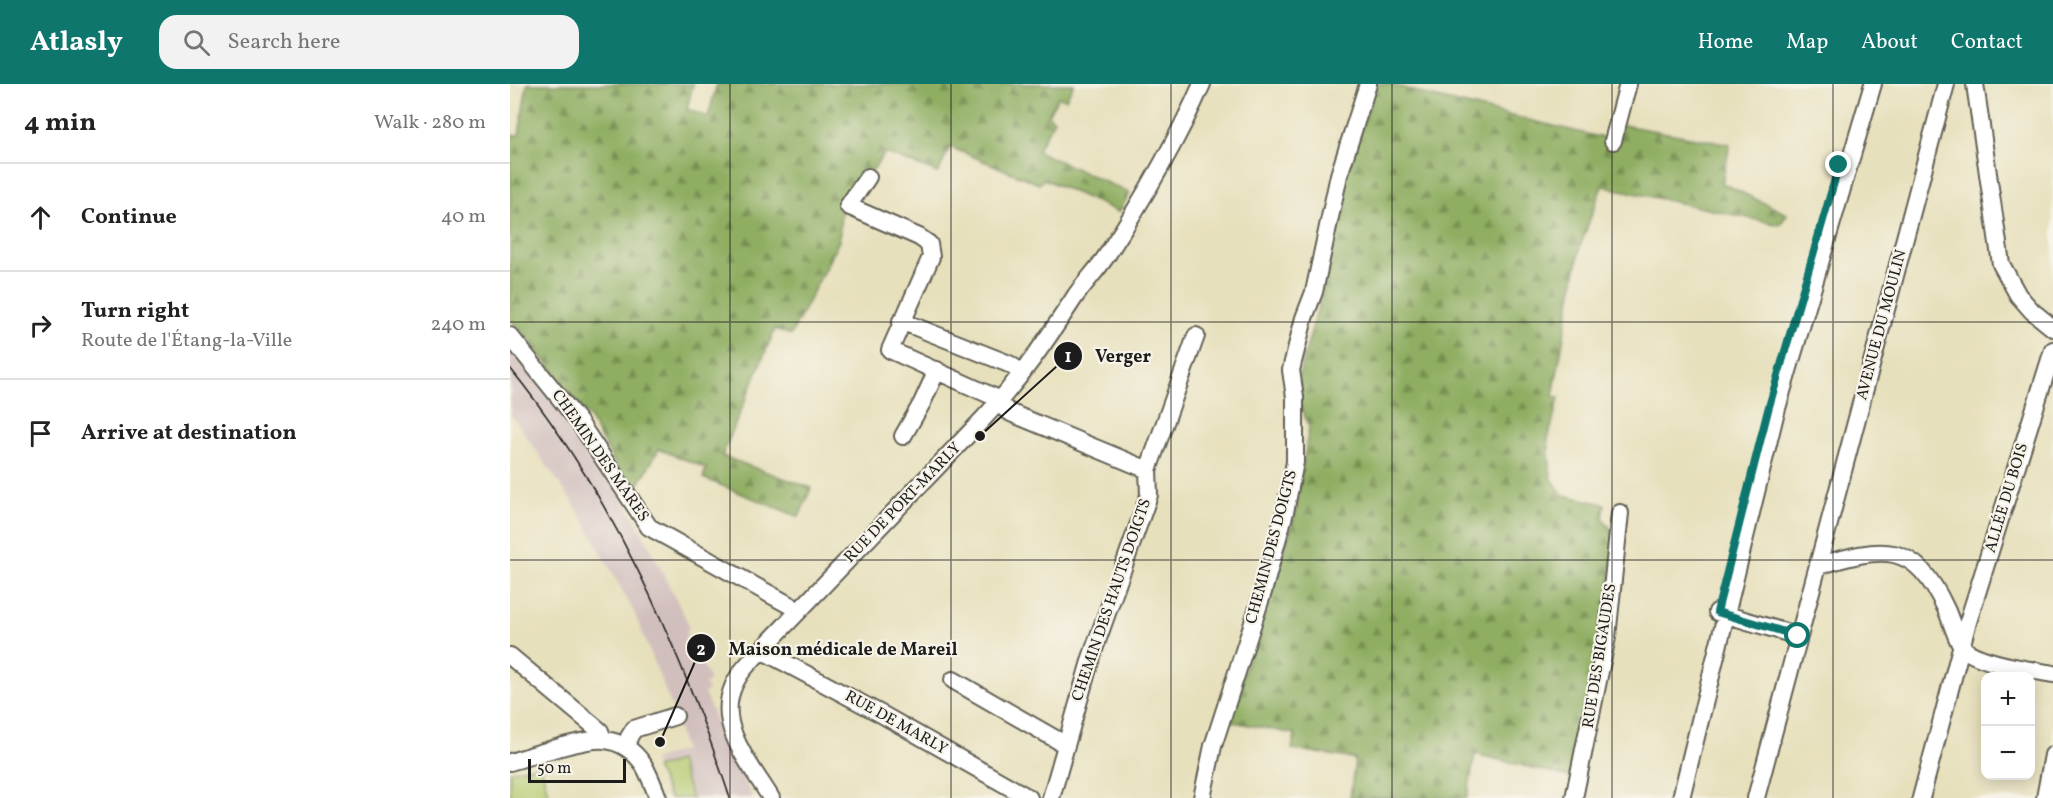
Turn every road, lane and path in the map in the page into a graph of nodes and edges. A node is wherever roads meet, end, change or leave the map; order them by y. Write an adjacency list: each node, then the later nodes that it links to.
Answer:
1 (1202, 84): 16 (street, RUE DE PORT-MARLY)
2 (1368, 84): 40 (street, CHEMIN DES DOIGTS)
3 (1628, 84): 8 (street)
4 (1863, 84): 23 (street)
5 (1873, 84): 23 (street)
6 (1946, 84): 21 (street, AVENUE DU MOULIN)
7 (1975, 84): 11 (street)
8 (1613, 141)
9 (868, 177): 10 (street)
10 (901, 321): 15 (street); 16 (street)
11 (2053, 328)
12 (510, 336): 22 (street, CHEMIN DES MARES)
13 (1196, 336): 19 (street, CHEMIN DES HAUTS DOIGTS)
14 (2053, 350): 25 (street, ALLÉE DU BOIS)
15 (937, 370): 17 (street); 18 (street)
16 (1021, 372): 17 (street, RUE DE PORT-MARLY)
17 (999, 402): 19 (street); 22 (street, RUE DE PORT-MARLY)
18 (903, 436)
19 (1148, 470): 32 (street, CHEMIN DES HAUTS DOIGTS)
20 (1620, 513): 41 (street, RUE DES BIGAUDES)
21 (1818, 566): 24 (street, AVENUE DU MOULIN); 25 (street)
22 (792, 608): 26 (street, RUE DE PORT-MARLY)
23 (1721, 613): 24 (street); 42 (street); 43 (street)
24 (1798, 636): 44 (street, AVENUE DU MOULIN)
25 (1961, 647): 28 (street); 45 (street, ALLÉE DU BOIS)
26 (761, 650): 37 (street, RUE DE PORT-MARLY); 38 (street, RUE DE MARLY)
27 (510, 656): 31 (street)
28 (2053, 674)
29 (953, 680): 32 (street)
30 (675, 716): 33 (street)
31 (603, 739): 33 (street); 35 (street)
32 (1066, 745): 39 (street, CHEMIN DES HAUTS DOIGTS)
33 (627, 748): 36 (street)
34 (2053, 755): 46 (street)
35 (510, 762)
36 (658, 798)
37 (771, 798)
38 (1029, 798)
39 (1051, 798)
40 (1202, 798)
41 (1574, 798)
42 (1671, 798)
43 (1681, 798)
44 (1756, 798)
45 (1921, 798)
46 (2045, 798)

